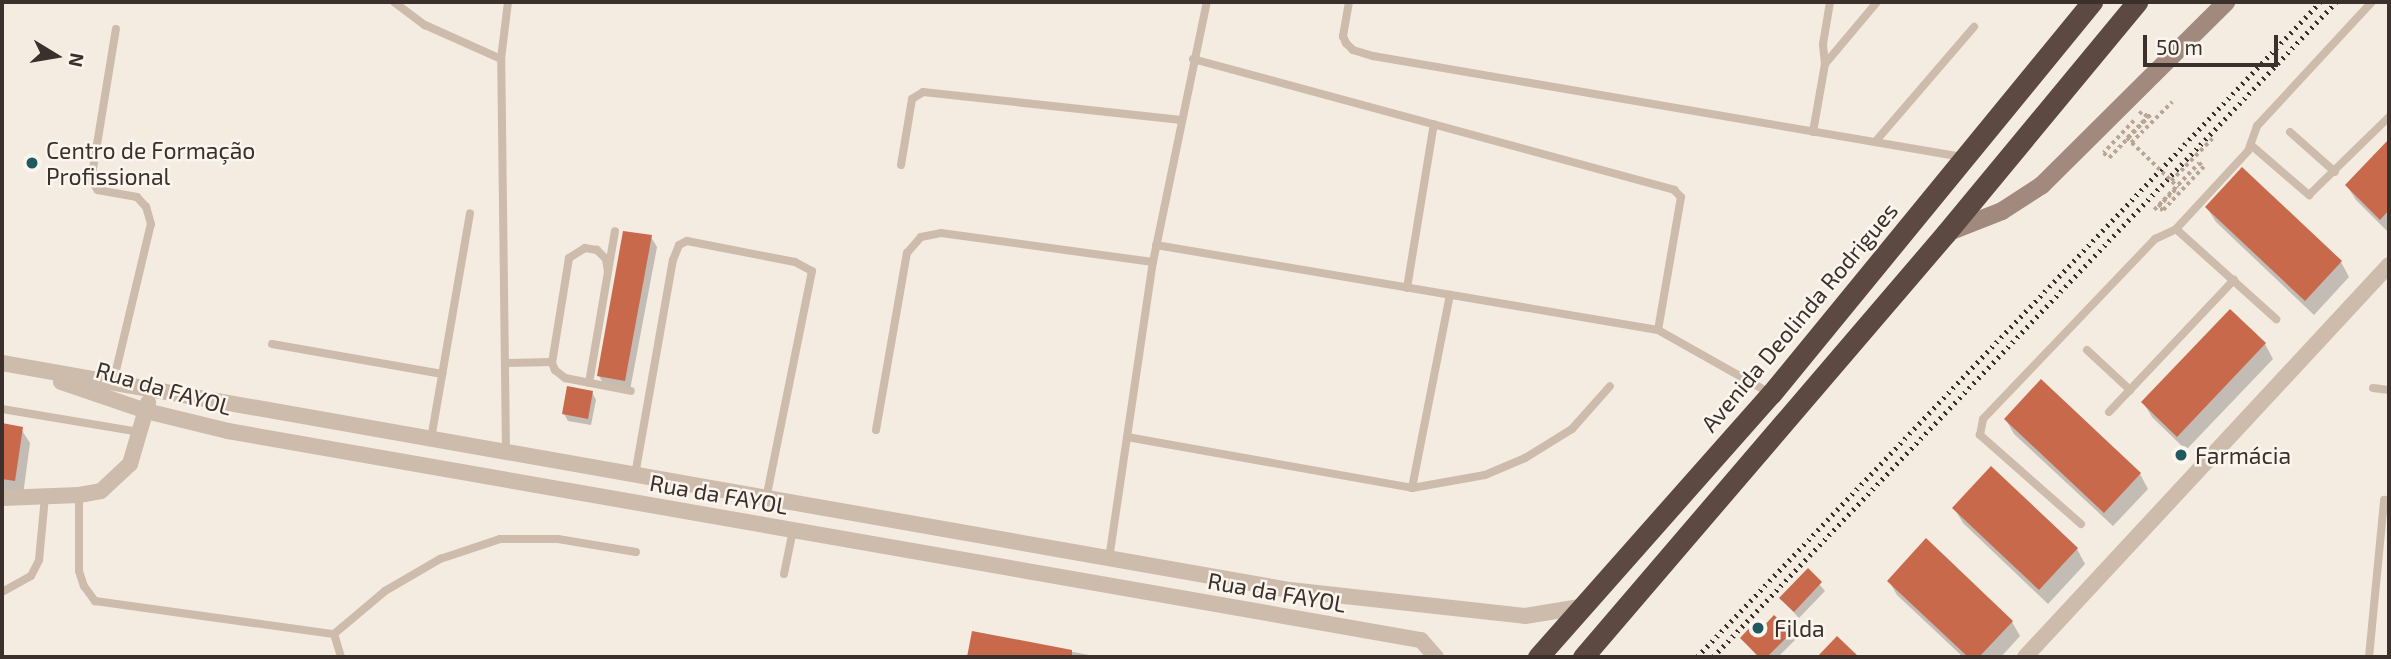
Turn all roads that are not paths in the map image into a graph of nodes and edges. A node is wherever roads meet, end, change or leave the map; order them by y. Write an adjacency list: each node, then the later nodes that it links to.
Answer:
1 (394, 2): 14 (lane)
2 (508, 2): 14 (lane)
3 (1207, 2): 13 (lane)
4 (1349, 2): 19 (lane)
5 (1830, 2): 15 (lane)
6 (1877, 2): 15 (lane)
7 (2092, 2): 23 (highway, Avenida Deolinda Rodrigues)
8 (2137, 2): 29 (highway)
9 (2226, 2): 29 (main road)
10 (2372, 2): 22 (lane)
11 (1974, 27): 21 (lane)
12 (116, 29): 45 (lane)
13 (1193, 59): 17 (lane); 18 (lane)
14 (501, 60): 42 (lane)
15 (1825, 64): 19 (lane)
16 (2389, 117): 25 (lane)
17 (1181, 120): 24 (lane); 30 (lane)
18 (1434, 124): 35 (lane); 38 (lane)
19 (1813, 132): 21 (lane)
20 (2290, 132): 25 (lane)
21 (1875, 142): 23 (lane)
22 (2251, 145): 25 (lane); 27 (lane)
23 (1965, 158): 53 (highway, Avenida Deolinda Rodrigues)
24 (901, 165)
25 (2335, 172)
26 (470, 213): 44 (lane)
27 (2176, 229): 34 (lane); 69 (lane)
28 (615, 231): 33 (lane)
29 (1946, 233): 80 (highway)
30 (1156, 245): 31 (lane); 35 (lane)
31 (1153, 262): 57 (lane); 59 (lane)
32 (2389, 265): 81 (street)
33 (608, 272): 41 (lane); 46 (lane)
34 (2234, 280): 37 (lane); 50 (lane)
35 (1407, 288): 36 (lane)
36 (1450, 295): 38 (lane); 63 (lane)
37 (2276, 319)
38 (1658, 330): 53 (lane)
39 (272, 344): 44 (lane)
40 (2087, 350): 50 (lane)
41 (552, 362): 42 (lane); 46 (lane)
42 (505, 363): 61 (lane)
43 (8, 364): 45 (street, Rua da FAYOL); 55 (street, Rua da FAYOL)
44 (442, 374): 60 (lane)
45 (113, 383): 49 (street, Rua da FAYOL)
46 (589, 383): 52 (lane)
47 (1611, 386): 63 (lane)
48 (2373, 388): 51 (lane)
49 (151, 390): 55 (street); 60 (street, Rua da FAYOL)
50 (2130, 390): 56 (lane)
51 (2389, 390)
52 (631, 391)
53 (1771, 394): 75 (highway, Avenida Deolinda Rodrigues)
54 (2, 409): 58 (lane)
55 (146, 411): 58 (street); 70 (street, Rua da FAYOL)
56 (2109, 412)
57 (876, 430)
58 (141, 432): 64 (street)
59 (1127, 437): 63 (lane); 72 (lane)
60 (431, 439): 61 (street, Rua da FAYOL)
61 (506, 452): 62 (street, Rua da FAYOL)
62 (635, 475): 67 (street, Rua da FAYOL); 67 (lane)
63 (1412, 488)
64 (79, 495): 65 (street); 76 (lane)
65 (45, 497): 66 (street); 74 (lane)
66 (2, 498)
67 (766, 499): 72 (street, Rua da FAYOL)
68 (2384, 500): 82 (lane)
69 (2081, 524)
70 (793, 530): 73 (lane); 78 (street, Rua da FAYOL)
71 (636, 552): 76 (lane)
72 (1109, 559): 75 (street, Rua da FAYOL)
73 (784, 574)
74 (2, 592)
75 (1586, 606): 79 (highway, Avenida Deolinda Rodrigues)
76 (334, 634): 77 (lane)
77 (341, 657)
78 (1436, 657)
79 (1538, 657)
80 (1583, 657)
81 (2025, 657)
82 (2369, 657)

